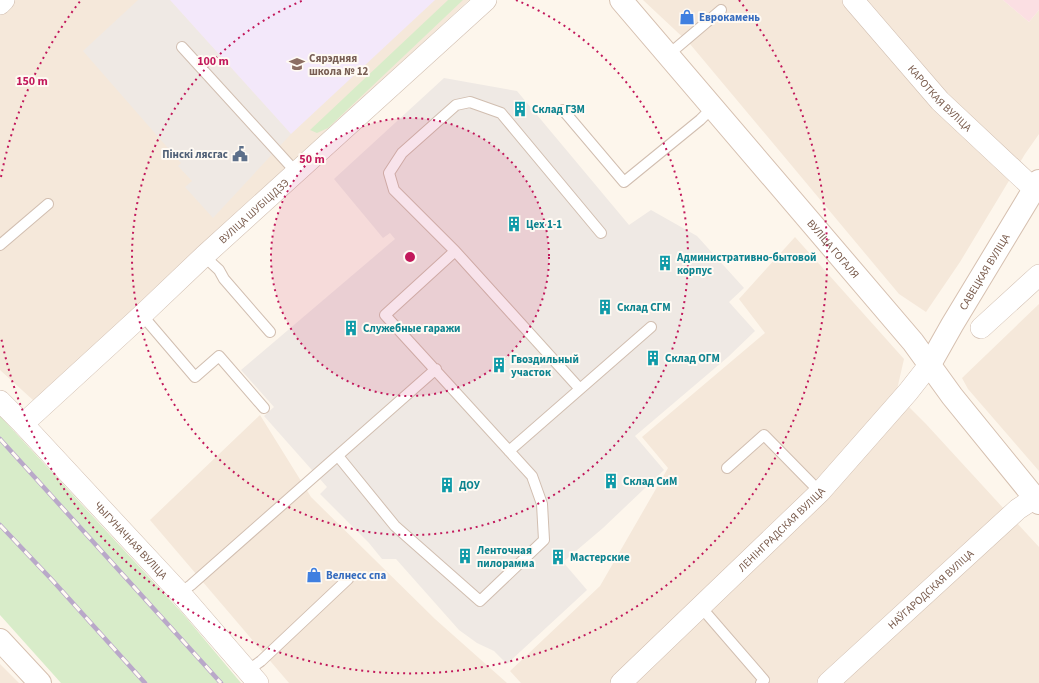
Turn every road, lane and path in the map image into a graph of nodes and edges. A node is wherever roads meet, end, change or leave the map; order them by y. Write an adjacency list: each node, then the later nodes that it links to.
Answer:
1 (4, 0): 5 (street)
2 (486, 0): 11 (street, ВУЛІЦА ШУБІЦІДЗЭ)
3 (621, 0): 8 (street, ВУЛІЦА ГОГАЛЯ)
4 (853, 0): 12 (street, КАРОТКАЯ ВУЛІЦА)
5 (0, 4)
6 (721, 10): 8 (lane)
7 (182, 47): 11 (lane)
8 (668, 55): 9 (street, ВУЛІЦА ГОГАЛЯ)
9 (712, 108): 10 (lane); 23 (street, ВУЛІЦА ГОГАЛЯ)
10 (563, 110)
11 (296, 172): 17 (street, ВУЛІЦА ШУБІЦІДЗЭ)
12 (1036, 185): 23 (street, САВЕЦКАЯ ВУЛІЦА)
13 (48, 204): 15 (lane)
14 (601, 233): 16 (lane)
15 (0, 245)
16 (455, 251): 24 (lane); 25 (lane)
17 (204, 256): 19 (street, ВУЛІЦА ШУБІЦІДЗЭ); 22 (lane)
18 (1039, 275): 21 (street)
19 (142, 315): 27 (lane); 28 (street, ВУЛІЦА ШУБІЦІДЗЭ)
20 (651, 327): 25 (lane)
21 (981, 328)
22 (270, 332)
23 (930, 364): 32 (street, ЛЕНІНГРАДСКАЯ ВУЛІЦА); 33 (street, ВУЛІЦА ГОГАЛЯ)
24 (436, 369): 29 (lane); 30 (lane)
25 (580, 389): 29 (lane)
26 (0, 401): 28 (street, ЧЫГУНАЧНАЯ ВУЛІЦА)
27 (264, 408)
28 (23, 424): 35 (street, ЧЫГУНАЧНАЯ ВУЛІЦА)
29 (509, 451): 30 (lane)
30 (338, 456): 35 (lane)
31 (727, 468): 32 (lane)
32 (820, 492): 36 (street, ЛЕНІНГРАДСКАЯ ВУЛІЦА)
33 (1037, 500): 42 (street, НАЎГАРОДСКАЯ ВУЛІЦА)
34 (348, 579): 38 (lane)
35 (180, 593): 38 (street, ЧЫГУНАЧНАЯ ВУЛІЦА)
36 (700, 606): 40 (street, ЛЕНІНГРАДСКАЯ ВУЛІЦА); 41 (lane)
37 (0, 640): 39 (street)
38 (253, 677)
39 (40, 683)
40 (621, 683)
41 (761, 683)
42 (828, 683)

